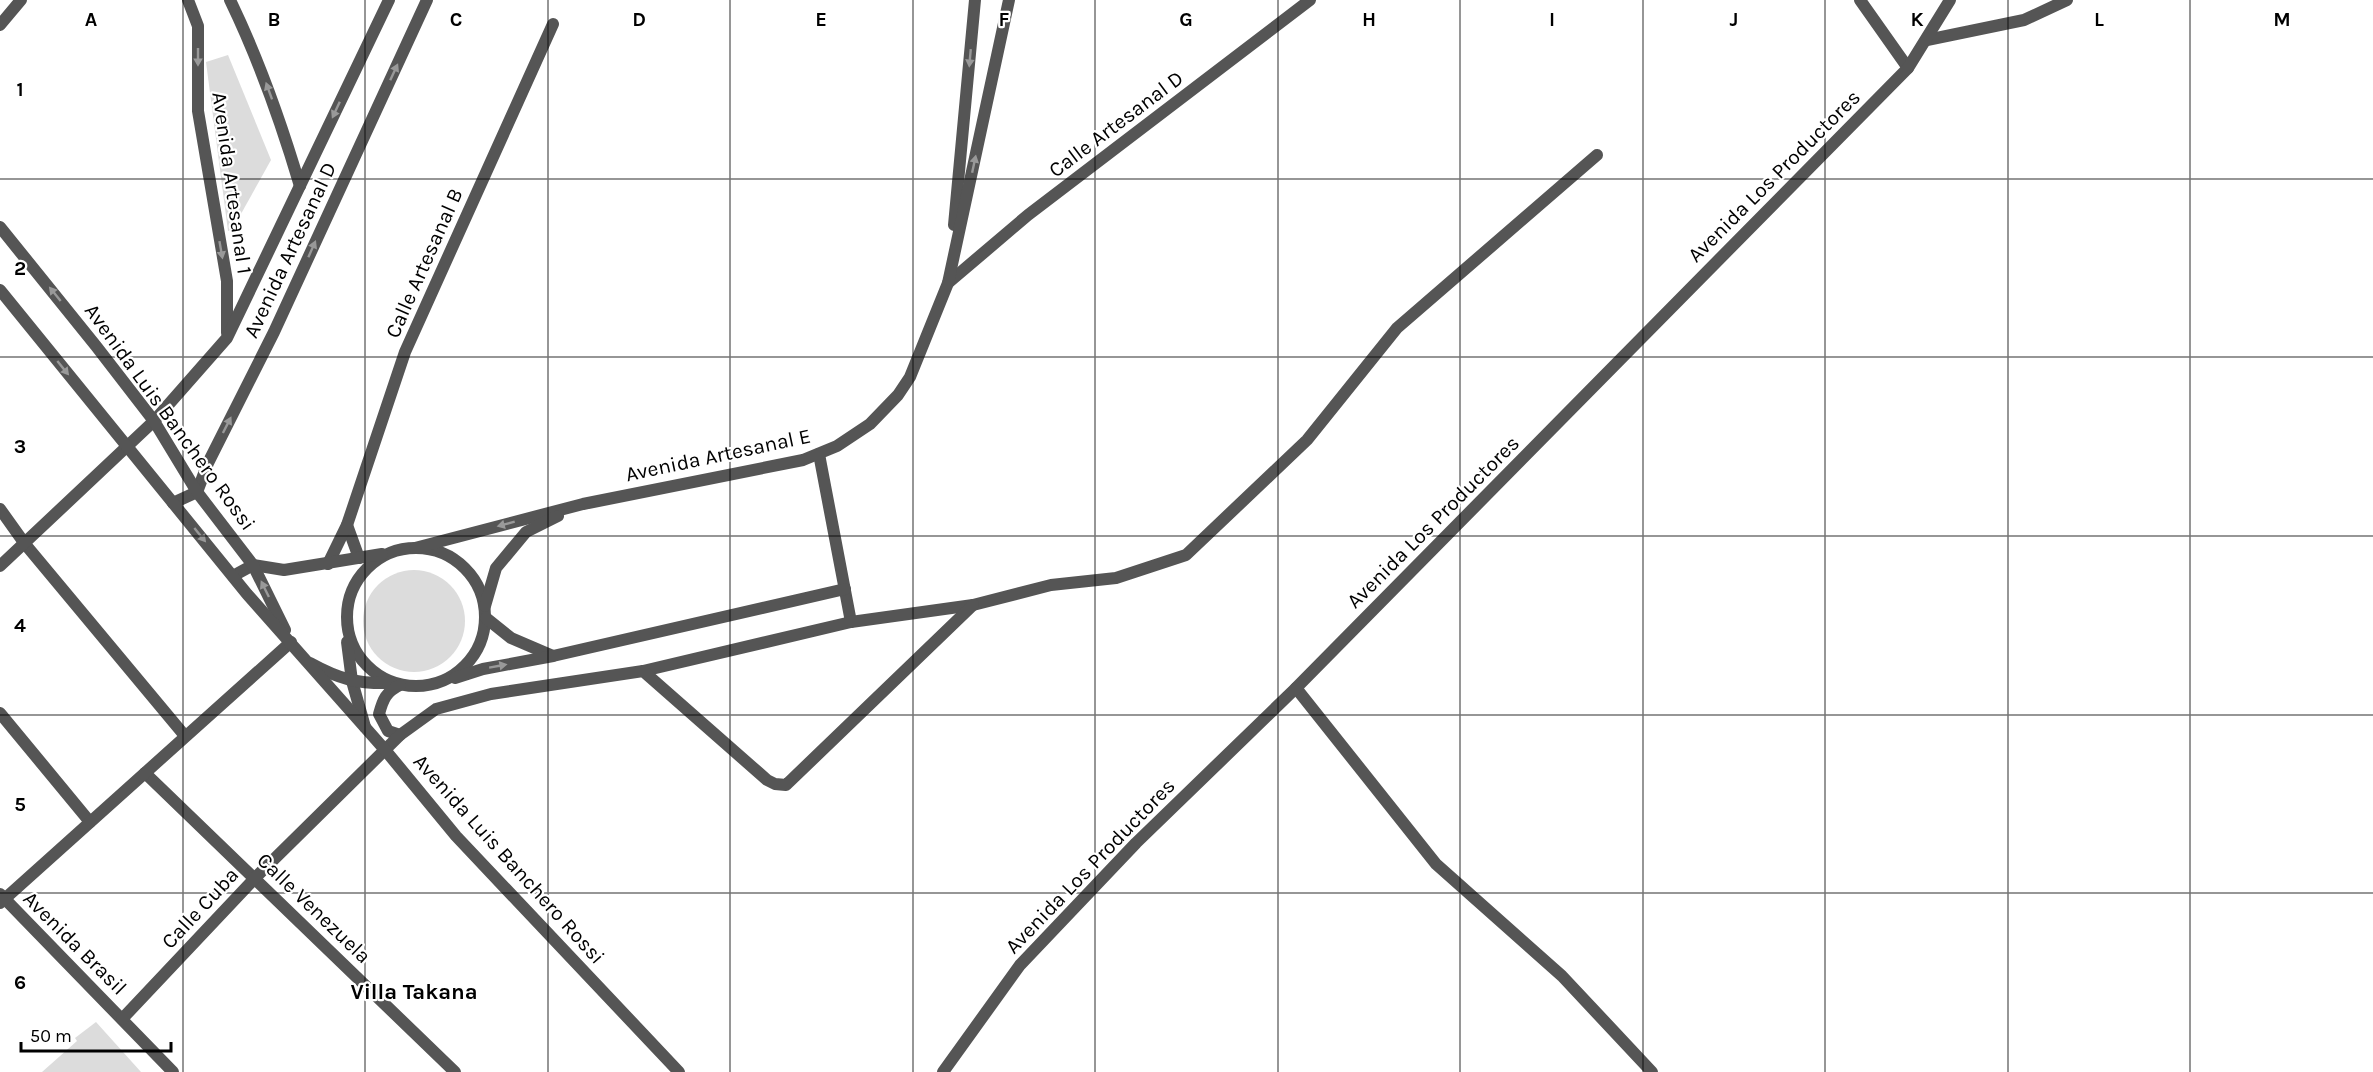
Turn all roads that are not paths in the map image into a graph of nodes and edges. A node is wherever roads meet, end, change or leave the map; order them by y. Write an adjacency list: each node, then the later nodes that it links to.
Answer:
1 (21, 0): 13 (street)
2 (188, 0): 21 (street, Avenida Artesanal 1, one-way to 21)
3 (230, 0): 17 (street, one-way to 3)
4 (389, 0): 17 (street, Avenida Artesanal D, one-way to 17)
5 (427, 0): 25 (street, Avenida Artesanal D, one-way to 5)
6 (975, 0): 19 (street, Avenida Artesanal E, one-way to 19)
7 (1009, 0): 19 (street, Avenida Artesanal E, one-way to 7)
8 (1310, 0): 19 (street, Calle Artesanal D)
9 (1860, 0): 15 (street)
10 (1950, 0): 14 (street, Avenida Los Productores)
11 (2067, 0): 14 (street)
12 (553, 24): 29 (street, Calle Artesanal B)
13 (0, 25)
14 (1927, 40): 15 (street, Avenida Los Productores)
15 (1908, 68): 50 (street, Avenida Los Productores)
16 (1597, 155): 39 (street, Calle Cuba)
17 (300, 186): 21 (street, Avenida Artesanal D)
18 (0, 227): 22 (street, Avenida Luis Banchero Rossi, one-way to 18)
19 (948, 283): 24 (street, Avenida Artesanal E)
20 (0, 290): 23 (street, Avenida Luis Banchero Rossi, one-way to 23)
21 (227, 338): 22 (street, Avenida Artesanal D)
22 (154, 422): 23 (street, Avenida Artesanal D); 25 (street, Avenida Luis Banchero Rossi)
23 (128, 447): 26 (street, Avenida Luis Banchero Rossi); 30 (street, Avenida Artesanal D)
24 (819, 454): 27 (street, Avenida Artesanal E); 38 (street)
25 (198, 492): 26 (street); 35 (street, Avenida Luis Banchero Rossi)
26 (173, 502): 37 (street, Avenida Luis Banchero Rossi, one-way to 37)
27 (583, 504): 31 (street, one-way to 31); 40 (street)
28 (0, 509): 30 (street)
29 (347, 525): 33 (street); 34 (street, Calle Artesanal B)
30 (25, 544): 36 (street, Avenida Artesanal D); 55 (street)
31 (415, 548): 32 (street); 40 (street)
32 (393, 552): 33 (street); 42 (street)
33 (359, 558): 34 (street)
34 (328, 564): 35 (street)
35 (253, 565): 37 (street); 43 (street, Avenida Luis Banchero Rossi, one-way to 35)
36 (0, 566)
37 (233, 576): 43 (street, Avenida Luis Banchero Rossi)
38 (845, 589): 41 (street); 44 (street)
39 (972, 605): 41 (street, Calle Cuba); 46 (street)
40 (485, 612): 44 (street); 48 (street)
41 (851, 622): 46 (street, Calle Cuba)
42 (347, 632): 47 (street); 49 (street)
43 (291, 642): 45 (street, Avenida Luis Banchero Rossi); 55 (street)
44 (553, 657): 48 (street, one-way to 44)
45 (309, 663): 47 (street); 53 (street, Avenida Luis Banchero Rossi)
46 (643, 671): 54 (street, Calle Cuba)
47 (352, 681): 49 (street); 53 (street)
48 (445, 681): 49 (street)
49 (396, 684): 52 (street)
50 (1296, 688): 65 (street, Avenida Los Productores); 66 (street)
51 (0, 713): 58 (street)
52 (380, 714): 54 (street); 56 (street)
53 (365, 727): 56 (street, Avenida Luis Banchero Rossi)
54 (400, 735): 56 (street, Calle Cuba)
55 (185, 736): 57 (street)
56 (386, 751): 59 (street, Calle Cuba); 64 (street, Avenida Luis Banchero Rossi)
57 (145, 772): 58 (street); 59 (street, Calle Venezuela)
58 (90, 822): 60 (street)
59 (255, 878): 61 (street, Calle Cuba); 63 (street, Calle Venezuela)
60 (1, 899): 61 (street, Avenida Brasil)
61 (122, 1019): 62 (street, Avenida Brasil)
62 (173, 1072)
63 (455, 1072)
64 (679, 1072)
65 (943, 1072)
66 (1652, 1072)

